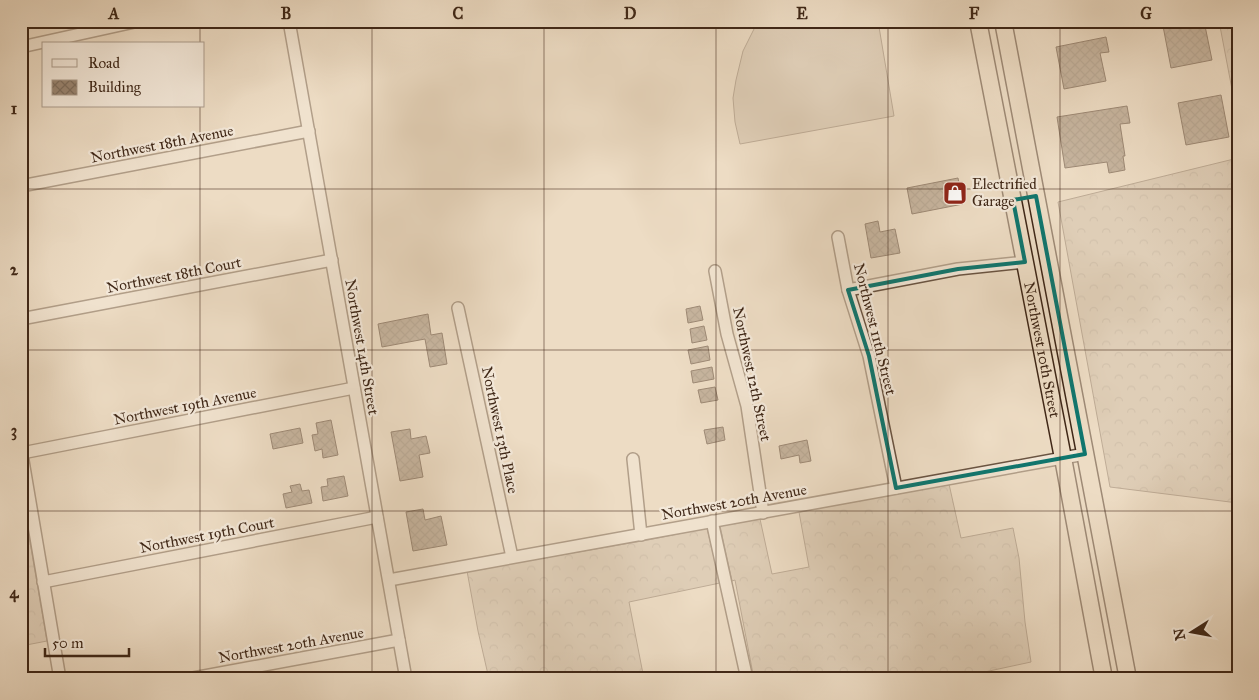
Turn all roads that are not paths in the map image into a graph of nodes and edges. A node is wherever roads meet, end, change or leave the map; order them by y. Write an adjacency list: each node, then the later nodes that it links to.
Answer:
1 (139, 21): 6 (street)
2 (289, 21): 8 (street, Northwest 14th Street)
3 (978, 21): 11 (highway, Northwest 10th Street)
4 (1003, 21): 10 (highway, Northwest 10th Street)
5 (42, 42): 7 (street)
6 (44, 42)
7 (21, 47)
8 (309, 131): 9 (street, Northwest 18th Avenue); 13 (street, Northwest 14th Street)
9 (21, 186)
10 (1036, 196): 11 (highway); 22 (highway, Northwest 10th Street)
11 (1013, 200): 14 (highway, Northwest 10th Street)
12 (838, 237): 16 (street, Northwest 11th Street)
13 (332, 260): 18 (street, Northwest 18th Court); 19 (street, Northwest 14th Street)
14 (1025, 262): 16 (street); 23 (highway, Northwest 10th Street)
15 (716, 271): 26 (street, Northwest 12th Street)
16 (848, 290): 25 (street, Northwest 11th Street)
17 (458, 308): 30 (street, Northwest 13th Place)
18 (21, 319)
19 (354, 388): 21 (street, Northwest 19th Avenue); 27 (street, Northwest 14th Street)
20 (21, 450): 21 (street)
21 (22, 453): 32 (street)
22 (1085, 454): 23 (street, Northwest 20th Avenue); 39 (highway, Northwest 10th Street)
23 (1063, 458): 25 (street, Northwest 20th Avenue); 38 (highway, Northwest 10th Street)
24 (633, 459): 29 (street)
25 (896, 488): 26 (street, Northwest 20th Avenue)
26 (763, 513): 28 (street, Northwest 20th Avenue)
27 (377, 517): 31 (street, Northwest 14th Street); 32 (street, Northwest 19th Court)
28 (712, 521): 29 (street, Northwest 20th Avenue); 37 (street)
29 (641, 535): 30 (street, Northwest 20th Avenue)
30 (512, 557): 31 (street, Northwest 20th Avenue)
31 (389, 580): 33 (street, Northwest 14th Street)
32 (43, 582): 34 (street)
33 (399, 640): 35 (street, Northwest 20th Avenue); 36 (street, Northwest 14th Street)
34 (60, 679)
35 (188, 679)
36 (406, 679)
37 (748, 679)
38 (1104, 679)
39 (1128, 679)

